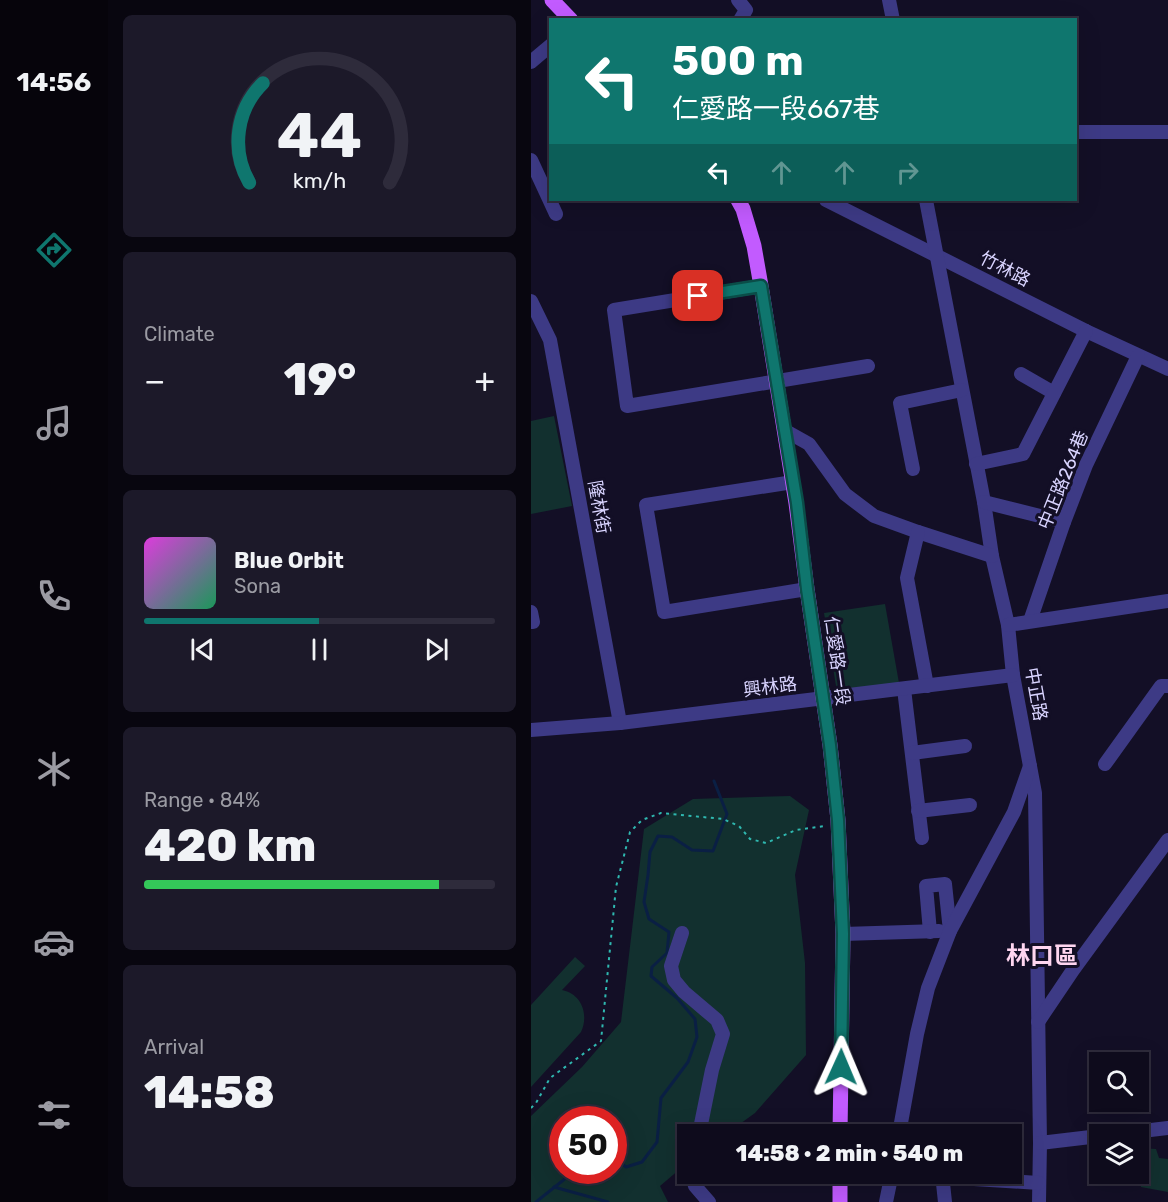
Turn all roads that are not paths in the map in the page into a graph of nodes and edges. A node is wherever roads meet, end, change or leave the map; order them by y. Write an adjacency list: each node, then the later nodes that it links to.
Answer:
1 (552, 0): 4 (main road)
2 (738, 0): 5 (street)
3 (889, 0): 6 (street)
4 (569, 18)
5 (741, 18)
6 (893, 18)
7 (549, 47): 8 (street)
8 (531, 62)
9 (1077, 132): 10 (street)
10 (1168, 132)
11 (531, 160): 12 (street)
12 (549, 199)
13 (550, 201): 17 (street)
14 (739, 201): 19 (main road, 仁愛路一段)
15 (828, 201): 18 (street, 竹林路)
16 (926, 201): 18 (street, 中正路)
17 (556, 214)
18 (936, 255): 21 (street, 竹林路); 27 (street, 中正路)
19 (761, 286): 26 (main road, 仁愛路一段); 26 (street)
20 (531, 301): 48 (street, 隆林街)
21 (1086, 331): 22 (street, 竹林路); 28 (street)
22 (1138, 356): 24 (street, 竹林路); 34 (street, 中正路264巷)
23 (868, 366): 26 (street)
24 (1168, 369)
25 (1021, 374): 28 (street)
26 (777, 382): 29 (main road, 仁愛路一段)
27 (962, 390): 30 (street, 中正路); 31 (street)
28 (1054, 393): 30 (street)
29 (784, 430): 32 (main road, 仁愛路一段); 35 (street)
30 (977, 464): 33 (street, 中正路)
31 (913, 469)
32 (793, 482): 37 (main road, 仁愛路一段); 37 (street)
33 (984, 502): 34 (street); 36 (street, 中正路)
34 (1064, 522): 40 (street, 中正路264巷)
35 (918, 532): 36 (street); 44 (street)
36 (992, 556): 42 (street, 中正路)
37 (807, 589): 47 (main road, 仁愛路一段)
38 (1168, 601): 40 (street)
39 (531, 612): 41 (street)
40 (1030, 621): 42 (street)
41 (531, 622)
42 (1008, 625): 43 (street, 中正路)
43 (1013, 675): 44 (street, 興林路); 52 (street, 中正路)
44 (927, 686): 46 (street, 興林路)
45 (1168, 686): 53 (street)
46 (904, 689): 47 (street, 興林路); 51 (street)
47 (824, 699): 48 (street, 興林路); 61 (main road, 仁愛路一段)
48 (620, 723): 49 (street, 興林路)
49 (531, 730)
50 (965, 746): 51 (street)
51 (912, 753): 55 (street)
52 (1031, 764): 58 (street); 62 (street, 中正路)
53 (1105, 764)
54 (970, 805): 55 (street)
55 (918, 811): 56 (street)
56 (922, 838)
57 (1168, 840): 62 (street)
58 (950, 931): 59 (street); 59 (street); 65 (street)
59 (930, 932): 61 (street)
60 (682, 933): 63 (street)
61 (843, 934): 64 (main road, 仁愛路一段)
62 (1038, 1022): 69 (street, 中正路)
63 (701, 1124)
64 (840, 1124)
65 (901, 1124)
66 (1168, 1128): 67 (street)
67 (1149, 1130)
68 (1089, 1137): 69 (street)
69 (1040, 1143): 71 (street, 中正路)
70 (1022, 1182): 71 (street)
71 (1039, 1183): 80 (street, 中正路)
72 (694, 1184): 76 (street)
73 (840, 1184): 77 (main road)
74 (890, 1184): 78 (street)
75 (943, 1184): 79 (street)
76 (709, 1202)
77 (840, 1202)
78 (886, 1202)
79 (945, 1202)
80 (1039, 1202)

